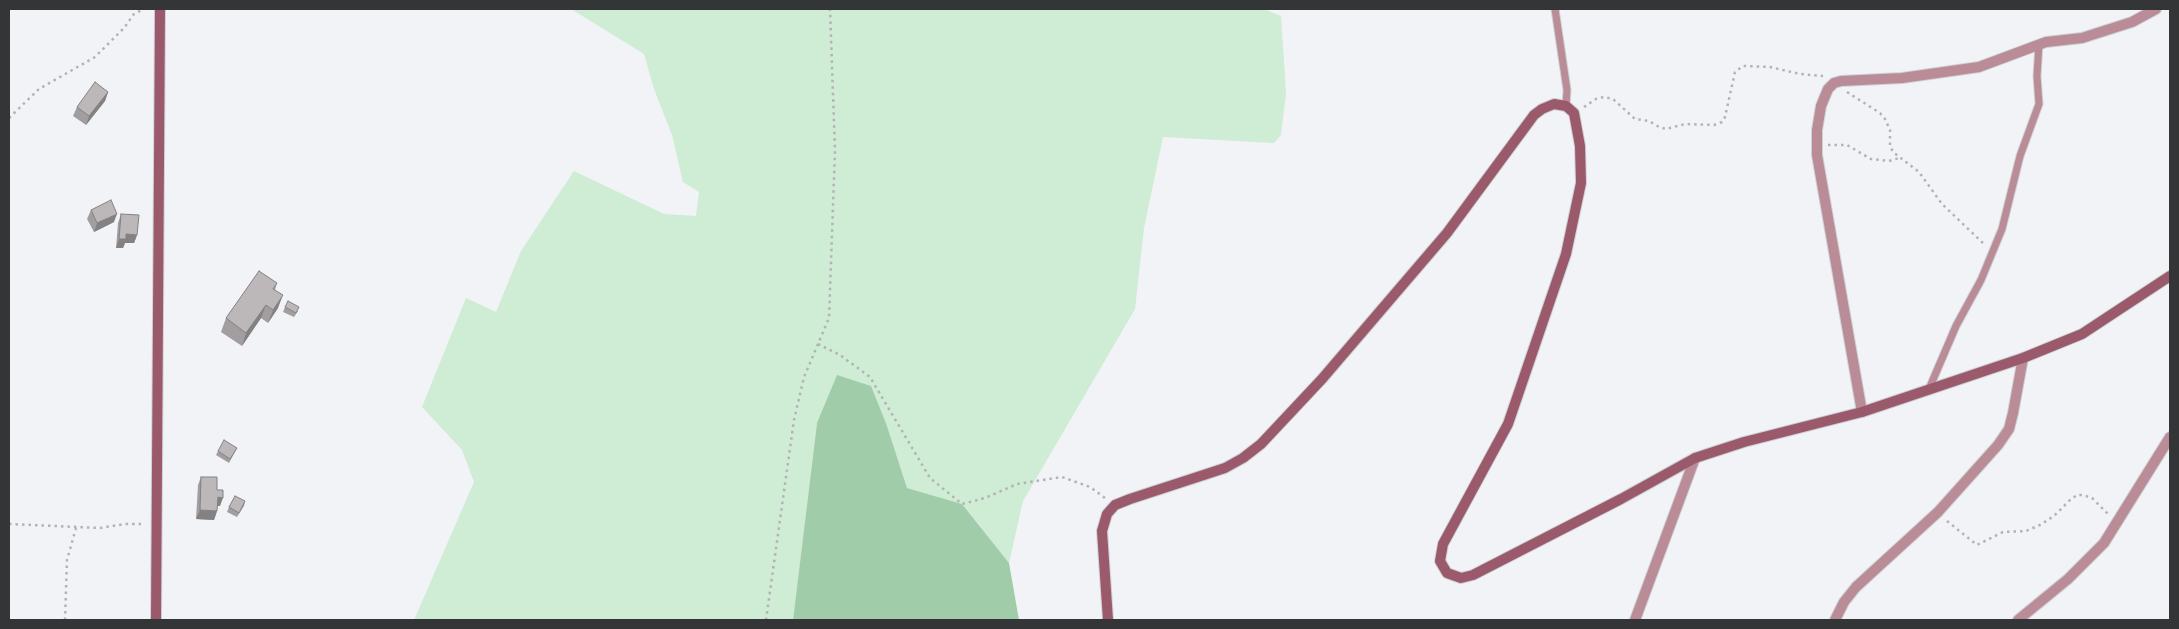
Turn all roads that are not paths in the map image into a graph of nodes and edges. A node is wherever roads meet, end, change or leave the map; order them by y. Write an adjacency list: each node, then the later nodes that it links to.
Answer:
1 (160, 9): 12 (main road)
2 (1555, 9): 5 (lane)
3 (2156, 9): 4 (street)
4 (2039, 44): 8 (lane); 9 (street)
5 (1566, 106): 11 (main road); 13 (main road)
6 (2170, 276): 7 (main road)
7 (2023, 358): 8 (main road); 15 (street)
8 (1929, 389): 9 (main road)
9 (1862, 412): 11 (main road)
10 (2170, 436): 16 (street)
11 (1695, 458): 14 (street)
12 (156, 620)
13 (1108, 620)
14 (1636, 620)
15 (1835, 620)
16 (2018, 620)

